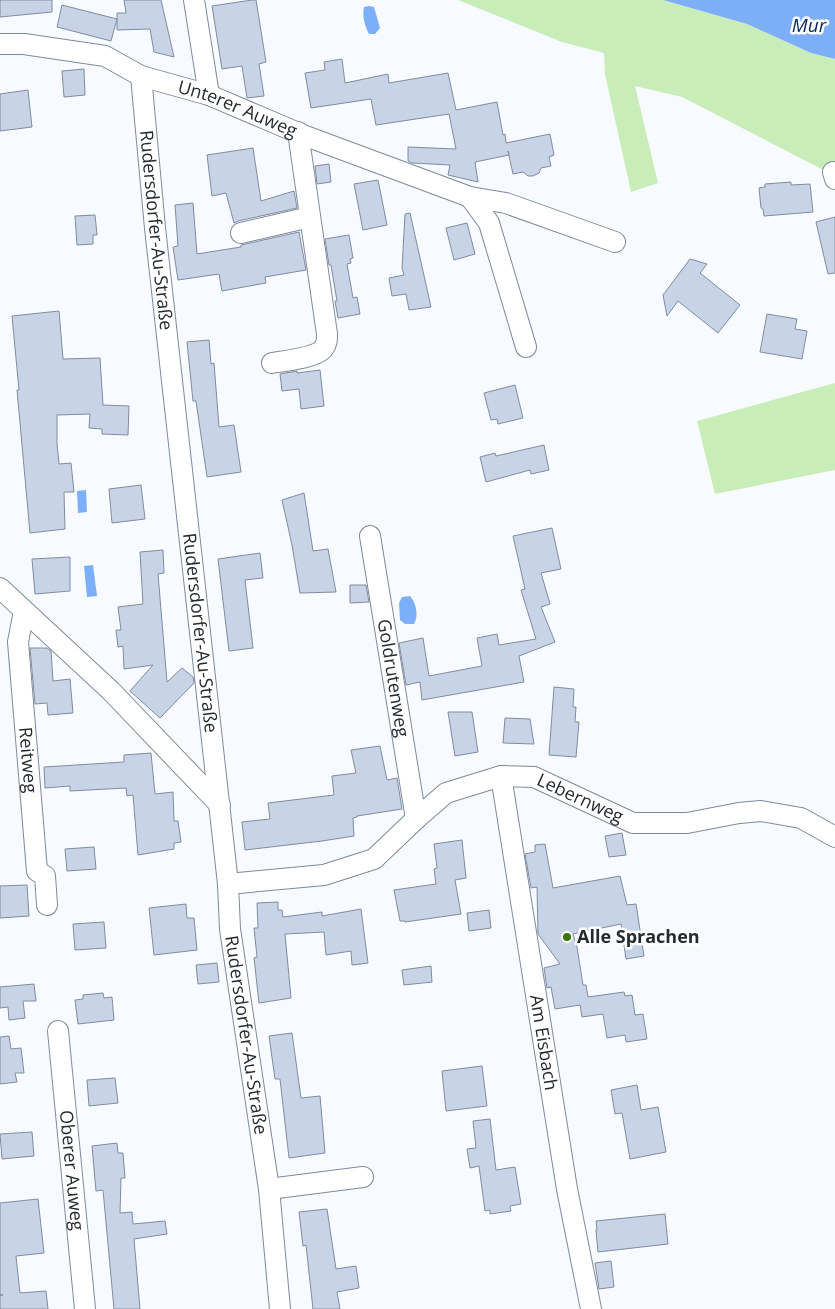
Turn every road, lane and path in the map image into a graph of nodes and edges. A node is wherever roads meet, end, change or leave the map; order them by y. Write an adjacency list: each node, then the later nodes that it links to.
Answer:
1 (194, 0): 4 (street)
2 (0, 44): 3 (street, Unterer Auweg)
3 (141, 76): 4 (street, Unterer Auweg); 16 (street, Rudersdorfer-Au-Straße)
4 (210, 95): 5 (street, Unterer Auweg)
5 (298, 132): 6 (street, Unterer Auweg); 7 (street)
6 (470, 197): 9 (street, Unterer Auweg); 10 (street)
7 (310, 217): 8 (street); 11 (street)
8 (241, 233)
9 (615, 242)
10 (526, 347)
11 (272, 363)
12 (370, 536): 17 (street, Goldrutenweg)
13 (0, 588): 14 (street)
14 (24, 611): 16 (street); 20 (street, Reitweg)
15 (502, 776): 17 (street, Lebernweg); 18 (street, Lebernweg); 26 (street, Am Eisbach)
16 (220, 805): 19 (street, Rudersdorfer-Au-Straße)
17 (416, 819): 19 (street, Lebernweg)
18 (835, 837)
19 (228, 884): 23 (street, Rudersdorfer-Au-Straße)
20 (47, 905)
21 (58, 1031): 24 (street, Oberer Auweg)
22 (363, 1177): 23 (street)
23 (269, 1189): 25 (street, Rudersdorfer-Au-Straße)
24 (85, 1309)
25 (280, 1309)
26 (591, 1309)

